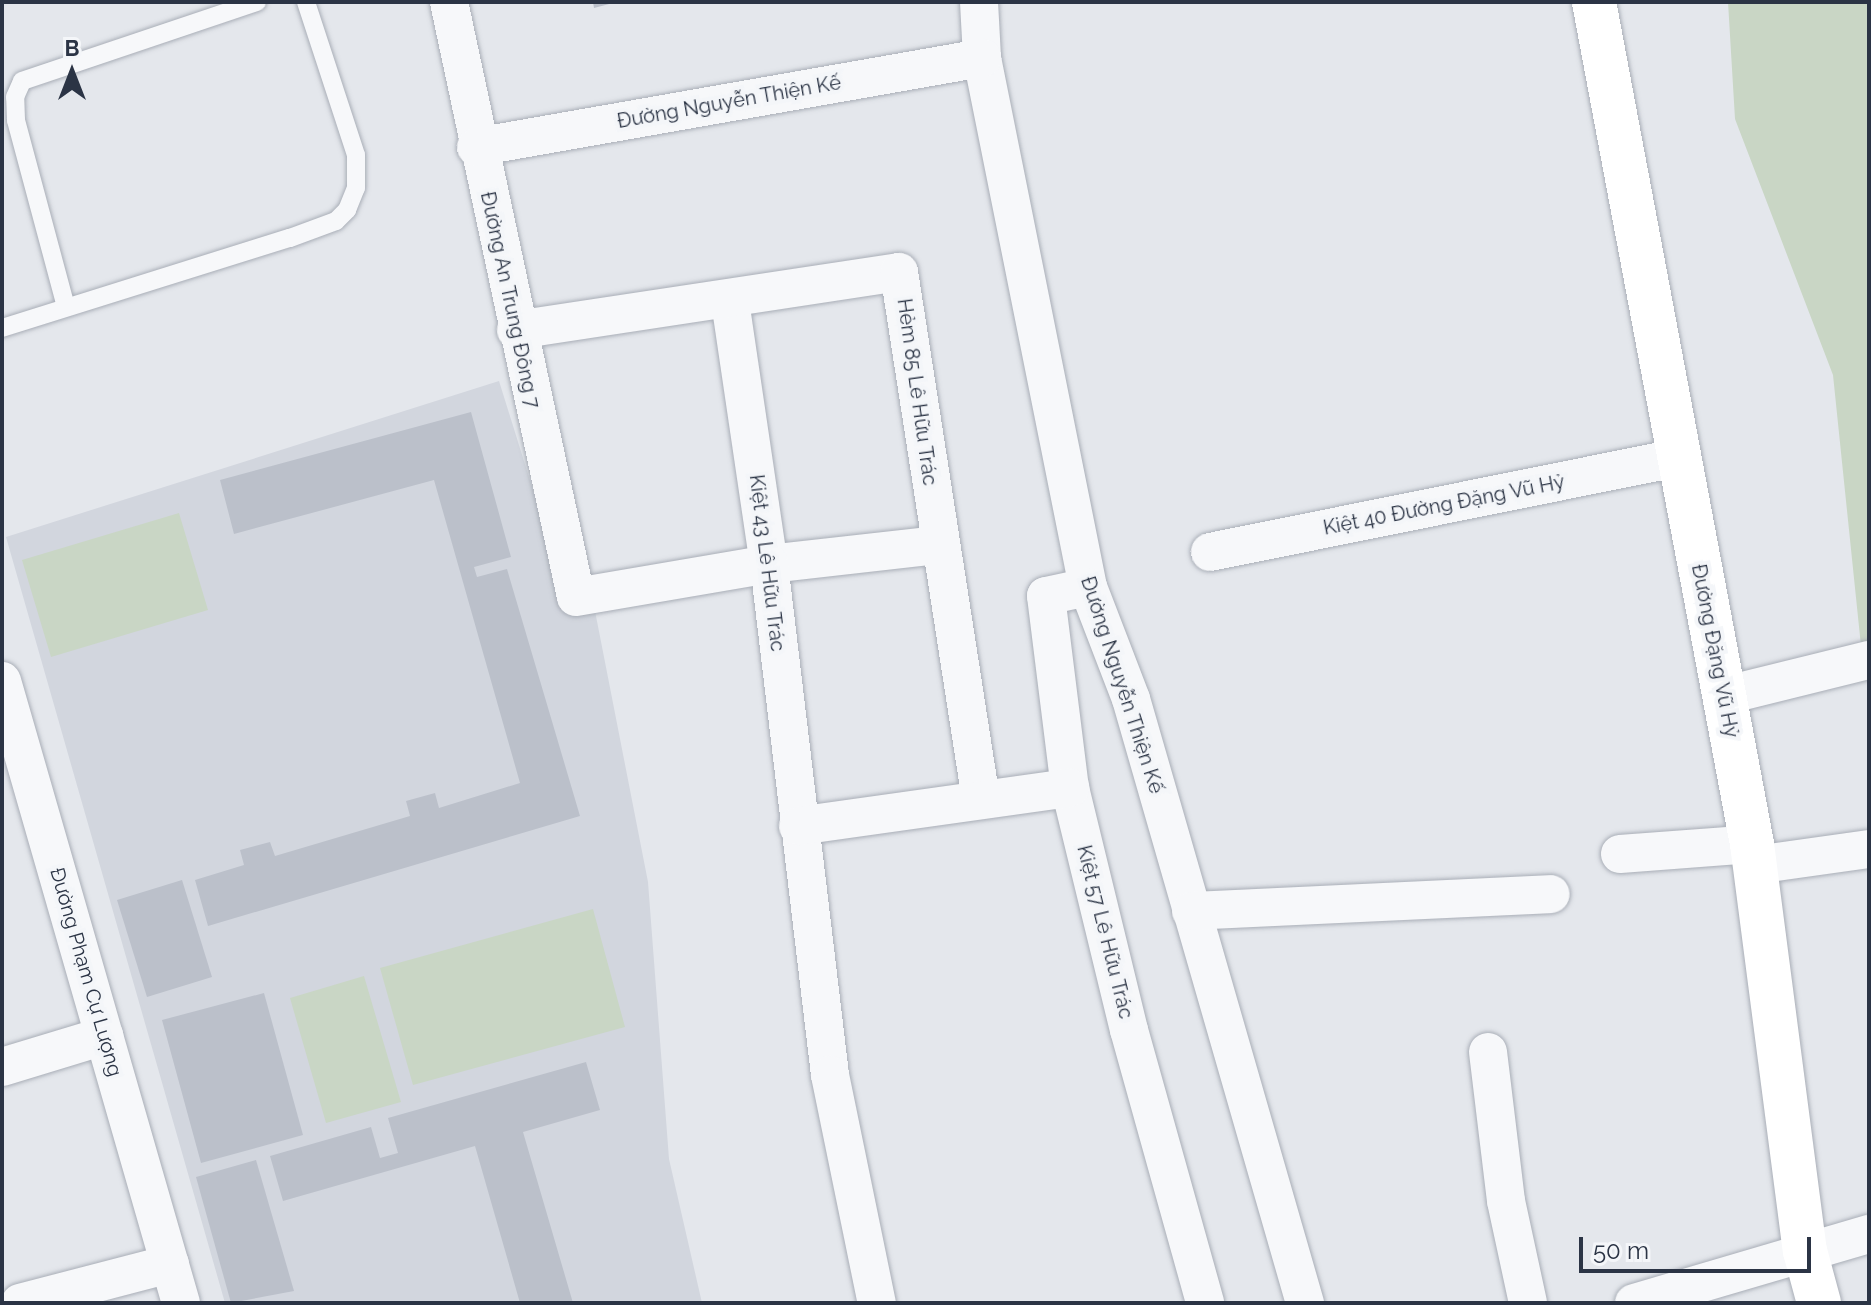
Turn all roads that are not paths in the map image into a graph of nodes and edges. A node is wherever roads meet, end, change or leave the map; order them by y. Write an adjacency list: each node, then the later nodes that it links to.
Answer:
1 (257, 2): 9 (lane)
2 (306, 2): 9 (lane)
3 (449, 2): 7 (street, Đường An Trung Đông 7)
4 (979, 2): 6 (street, Đường Nguyễn Thiện Kế)
5 (1594, 2): 12 (street, Đường Đặng Vũ Hỷ)
6 (982, 58): 7 (street, Đường Nguyễn Thiện Kế); 16 (street, Đường Nguyễn Thiện Kế)
7 (476, 147): 11 (street, Đường An Trung Đông 7)
8 (730, 301): 11 (street, Hẻm 85 Lê Hữu Trác); 13 (street, Hẻm 85 Lê Hữu Trác); 15 (street, Kiệt 43 Lê Hữu Trác)
9 (66, 307): 10 (lane)
10 (2, 328)
11 (516, 330): 15 (street, Đường An Trung Đông 7)
12 (1677, 458): 14 (street, Kiệt 40 Đường Đặng Vũ Hỷ); 19 (street, Đường Đặng Vũ Hỷ)
13 (939, 545): 15 (street); 21 (street, Hẻm 85 Lê Hữu Trác)
14 (1210, 552)
15 (769, 564): 22 (street, Kiệt 43 Lê Hữu Trác)
16 (1088, 587): 20 (street, Kiệt 57 Lê Hữu Trác); 27 (street, Đường Nguyễn Thiện Kế)
17 (1869, 660): 19 (street)
18 (2, 681): 28 (street, Đường Phạm Cự Lượng)
19 (1723, 696): 25 (street, Đường Đặng Vũ Hỷ)
20 (1070, 788): 21 (street); 37 (street, Kiệt 57 Lê Hữu Trác)
21 (981, 800): 22 (street)
22 (798, 826): 36 (street, Kiệt 43 Lê Hữu Trác)
23 (1869, 849): 25 (street)
24 (1620, 854): 25 (street)
25 (1753, 854): 32 (street, Đường Đặng Vũ Hỷ)
26 (1551, 894): 27 (street)
27 (1191, 911): 38 (street, Đường Nguyễn Thiện Kế)
28 (104, 1036): 30 (street); 33 (street, Đường Phạm Cự Lượng)
29 (1488, 1052): 39 (street)
30 (2, 1067)
31 (1869, 1234): 32 (street)
32 (1805, 1251): 40 (street); 41 (street, Đường Đặng Vũ Hỷ)
33 (170, 1264): 34 (street); 35 (street, Đường Phạm Cự Lượng)
34 (20, 1303)
35 (181, 1303)
36 (877, 1303)
37 (1205, 1303)
38 (1305, 1303)
39 (1528, 1303)
40 (1634, 1303)
41 (1819, 1303)

